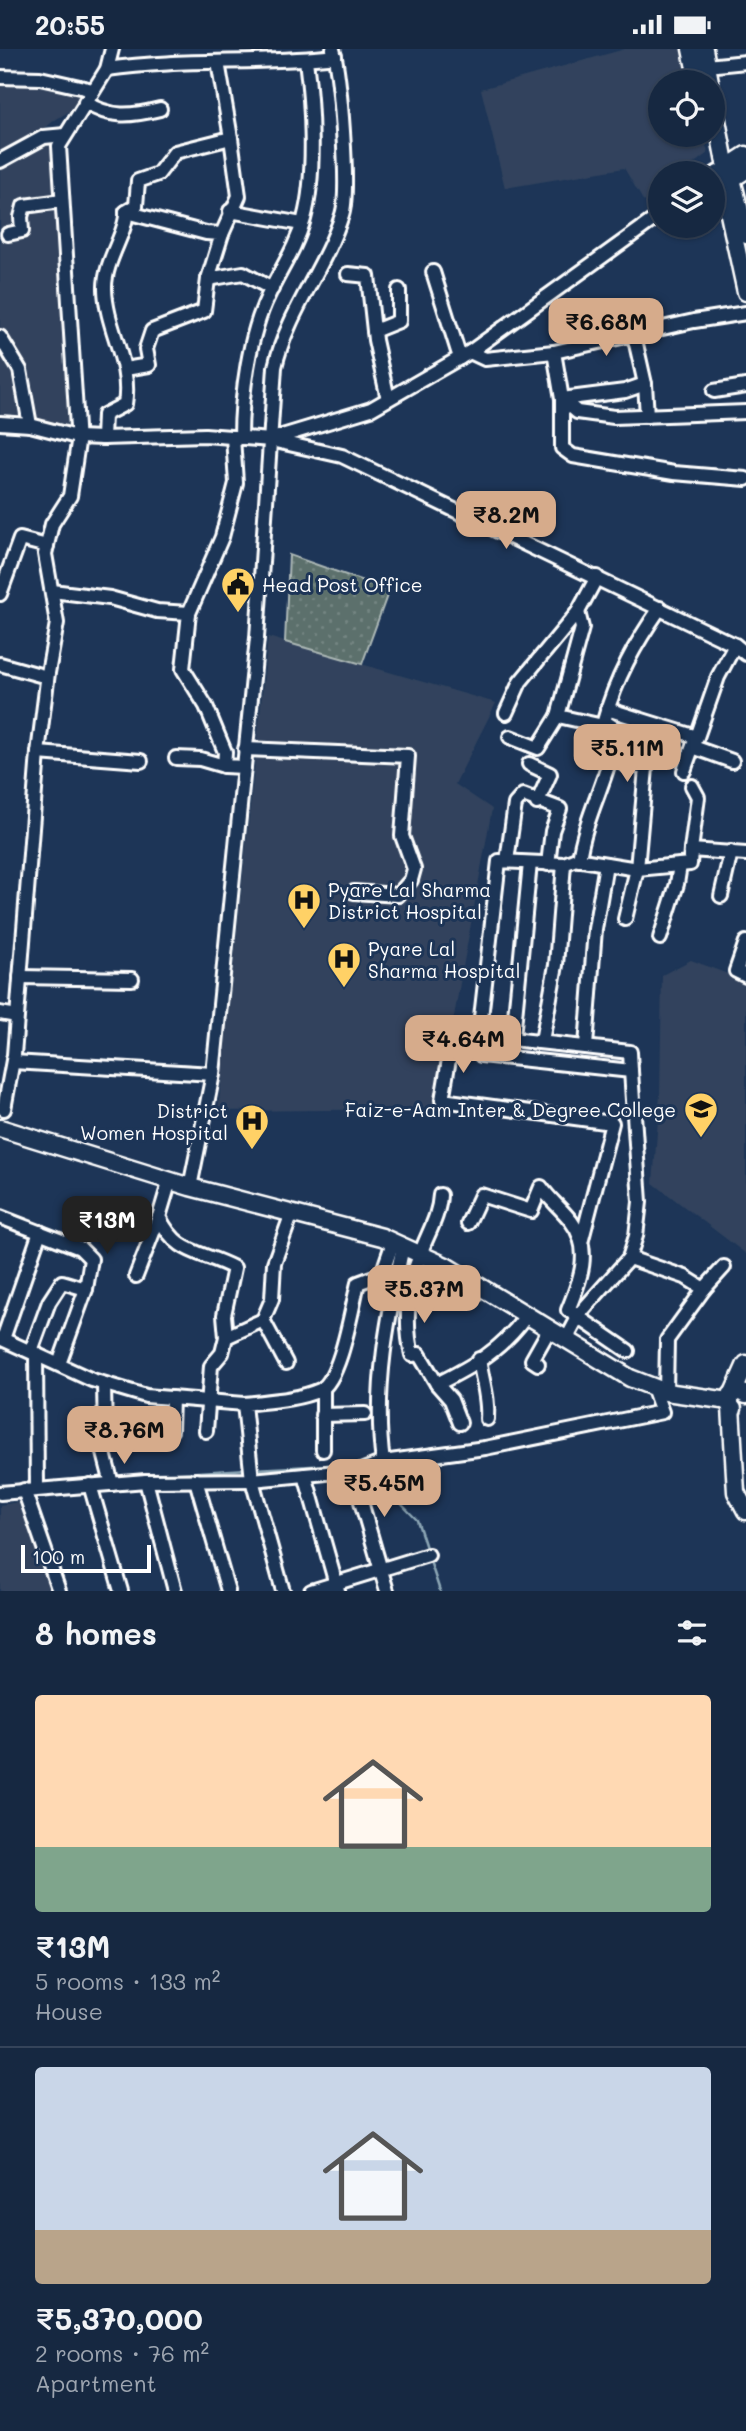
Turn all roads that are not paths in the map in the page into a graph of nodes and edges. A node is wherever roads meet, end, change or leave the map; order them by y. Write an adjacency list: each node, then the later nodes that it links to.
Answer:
1 (112, 49): 9 (street)
2 (691, 49): 10 (main road)
3 (704, 49): 11 (main road)
4 (334, 53): 6 (street); 60 (street)
5 (265, 55): 6 (street); 7 (street)
6 (306, 60): 29 (street)
7 (218, 62): 9 (street); 18 (street)
8 (746, 62): 12 (street)
9 (107, 69): 14 (street)
10 (695, 70)
11 (708, 70)
12 (721, 70)
13 (0, 77): 14 (street)
14 (93, 90): 15 (street)
15 (85, 101): 16 (street); 17 (street)
16 (160, 109)
17 (65, 135): 20 (street); 25 (street)
18 (231, 138): 26 (street); 27 (street)
19 (746, 156): 22 (main road)
20 (0, 161)
21 (746, 170): 23 (main road)
22 (725, 172)
23 (725, 174)
24 (725, 188): 30 (main road)
25 (62, 201): 33 (street); 57 (street)
26 (230, 211): 29 (street); 32 (street)
27 (126, 212): 32 (street); 47 (street)
28 (648, 223): 34 (street)
29 (302, 224): 38 (street)
30 (738, 232): 40 (main road)
31 (648, 233): 34 (street)
32 (222, 234): 37 (street)
33 (8, 235)
34 (623, 241): 46 (street)
35 (433, 272): 46 (street)
36 (348, 274): 42 (street)
37 (208, 279): 38 (street); 47 (street)
38 (272, 289): 58 (street)
39 (399, 290): 42 (street)
40 (746, 292)
41 (746, 313): 43 (street)
42 (373, 331): 51 (street)
43 (634, 335): 45 (street); 48 (street)
44 (0, 337): 56 (street)
45 (554, 352): 46 (street); 52 (street)
46 (465, 355): 51 (street)
47 (125, 369): 59 (street)
48 (645, 384): 52 (street); 54 (street)
49 (746, 386): 50 (street)
50 (714, 391)
51 (388, 399): 60 (street)
52 (562, 399): 54 (street); 61 (street)
53 (746, 412): 54 (street)
54 (647, 416)
55 (0, 423): 56 (street)
56 (30, 425): 57 (street)
57 (77, 437): 59 (street); 62 (street)
58 (237, 437): 59 (street); 60 (street); 68 (street)
59 (103, 438)
60 (271, 440): 63 (street); 79 (street)
61 (746, 479)
62 (47, 546): 64 (street); 65 (street)
63 (597, 577): 66 (street); 67 (street)
64 (52, 591): 68 (street); 72 (street)
65 (0, 594)
66 (660, 608): 69 (street); 73 (street)
67 (578, 612): 74 (street); 75 (street)
68 (190, 613): 86 (street)
69 (735, 645): 70 (street); 78 (street)
70 (746, 654)
71 (0, 664): 72 (street)
72 (47, 677): 80 (street)
73 (607, 709): 76 (street); 78 (street)
74 (506, 713)
75 (558, 716): 76 (street); 77 (street)
76 (616, 729): 81 (street)
77 (510, 737)
78 (695, 742): 84 (street); 88 (street)
79 (246, 749): 87 (street); 102 (street)
80 (38, 753): 83 (street); 107 (street)
81 (613, 755): 94 (street); 101 (street)
82 (176, 758): 86 (street)
83 (141, 761)
84 (732, 761)
85 (529, 764): 90 (street)
86 (223, 766): 87 (street)
87 (244, 767): 118 (street)
88 (684, 771)
89 (692, 786): 91 (street)
90 (537, 803): 95 (street); 97 (street)
91 (691, 850): 92 (street); 100 (street)
92 (730, 852): 93 (street); 103 (street)
93 (746, 854)
94 (579, 860): 98 (street); 99 (street)
95 (507, 861): 96 (street); 111 (street)
96 (530, 863): 97 (street); 111 (street)
97 (548, 864): 99 (street)
98 (606, 864): 101 (street); 114 (street)
99 (564, 865): 112 (street)
100 (680, 865): 101 (street); 105 (street)
101 (637, 869): 104 (street)
102 (354, 892)
103 (721, 896)
104 (625, 919)
105 (660, 938)
106 (746, 942): 108 (street)
107 (20, 977): 109 (street); 110 (street)
108 (746, 977)
109 (132, 979)
110 (6, 1017): 116 (street)
111 (513, 1037): 112 (street)
112 (542, 1041): 114 (street)
113 (452, 1042): 130 (street)
114 (586, 1046): 117 (street)
115 (481, 1055): 117 (street)
116 (13, 1062): 118 (street); 119 (street)
117 (631, 1071): 133 (street)
118 (213, 1074): 123 (street)
119 (5, 1080): 120 (street)
120 (4, 1109)
121 (0, 1129): 122 (main road)
122 (170, 1180): 123 (main road); 127 (street)
123 (190, 1187): 125 (main road)
124 (440, 1195): 132 (street)
125 (292, 1213): 131 (main road); 140 (street)
126 (0, 1217): 129 (street)
127 (159, 1217): 135 (street); 142 (street)
128 (468, 1223): 130 (street)
129 (40, 1232): 136 (street); 143 (street)
130 (582, 1239): 139 (street)
131 (398, 1244): 132 (main road); 154 (street); 167 (street)
132 (420, 1254): 138 (main road); 153 (street)
133 (629, 1258): 137 (street); 139 (street)
134 (724, 1267): 137 (street)
135 (136, 1276)
136 (86, 1289): 146 (street); 149 (street)
137 (704, 1289): 155 (street)
138 (526, 1316): 141 (main road); 147 (street)
139 (578, 1318): 144 (street); 145 (street)
140 (263, 1321): 142 (street); 148 (street)
141 (549, 1330): 144 (main road); 150 (street)
142 (226, 1337): 157 (street)
143 (1, 1338): 146 (street)
144 (566, 1340): 155 (main road)
145 (628, 1351)
146 (34, 1352): 149 (street); 176 (street)
147 (479, 1359): 153 (street); 162 (street)
148 (286, 1363)
149 (59, 1364): 152 (street)
150 (538, 1364)
151 (746, 1364): 158 (main road)
152 (104, 1384): 156 (street); 165 (street)
153 (437, 1384): 163 (street)
154 (323, 1389): 159 (street); 161 (street)
155 (660, 1389): 158 (main road); 167 (street)
156 (172, 1398): 157 (street); 165 (street)
157 (206, 1401): 159 (street); 164 (street)
158 (737, 1402): 169 (main road); 178 (main road)
159 (244, 1404): 171 (street)
160 (365, 1414): 161 (street)
161 (323, 1415): 166 (street)
162 (486, 1419)
163 (460, 1423)
164 (206, 1431)
165 (105, 1436): 174 (street)
166 (323, 1450)
167 (379, 1464): 168 (street)
168 (357, 1474): 170 (street); 180 (street)
169 (746, 1474)
170 (305, 1475): 171 (street); 181 (street)
171 (251, 1480): 173 (street); 186 (street)
172 (146, 1481): 173 (street); 174 (street); 184 (street)
173 (196, 1481): 185 (street)
174 (112, 1483): 175 (street)
175 (90, 1485): 176 (street); 183 (street)
176 (33, 1487): 177 (street); 182 (street)
177 (0, 1493)
178 (746, 1511)
179 (428, 1555): 180 (street)
180 (382, 1572): 181 (street); 188 (street)
181 (337, 1588): 187 (street)
182 (59, 1591)
183 (121, 1591)
184 (175, 1591)
185 (228, 1591)
186 (283, 1591)
187 (311, 1591)
188 (387, 1591)

